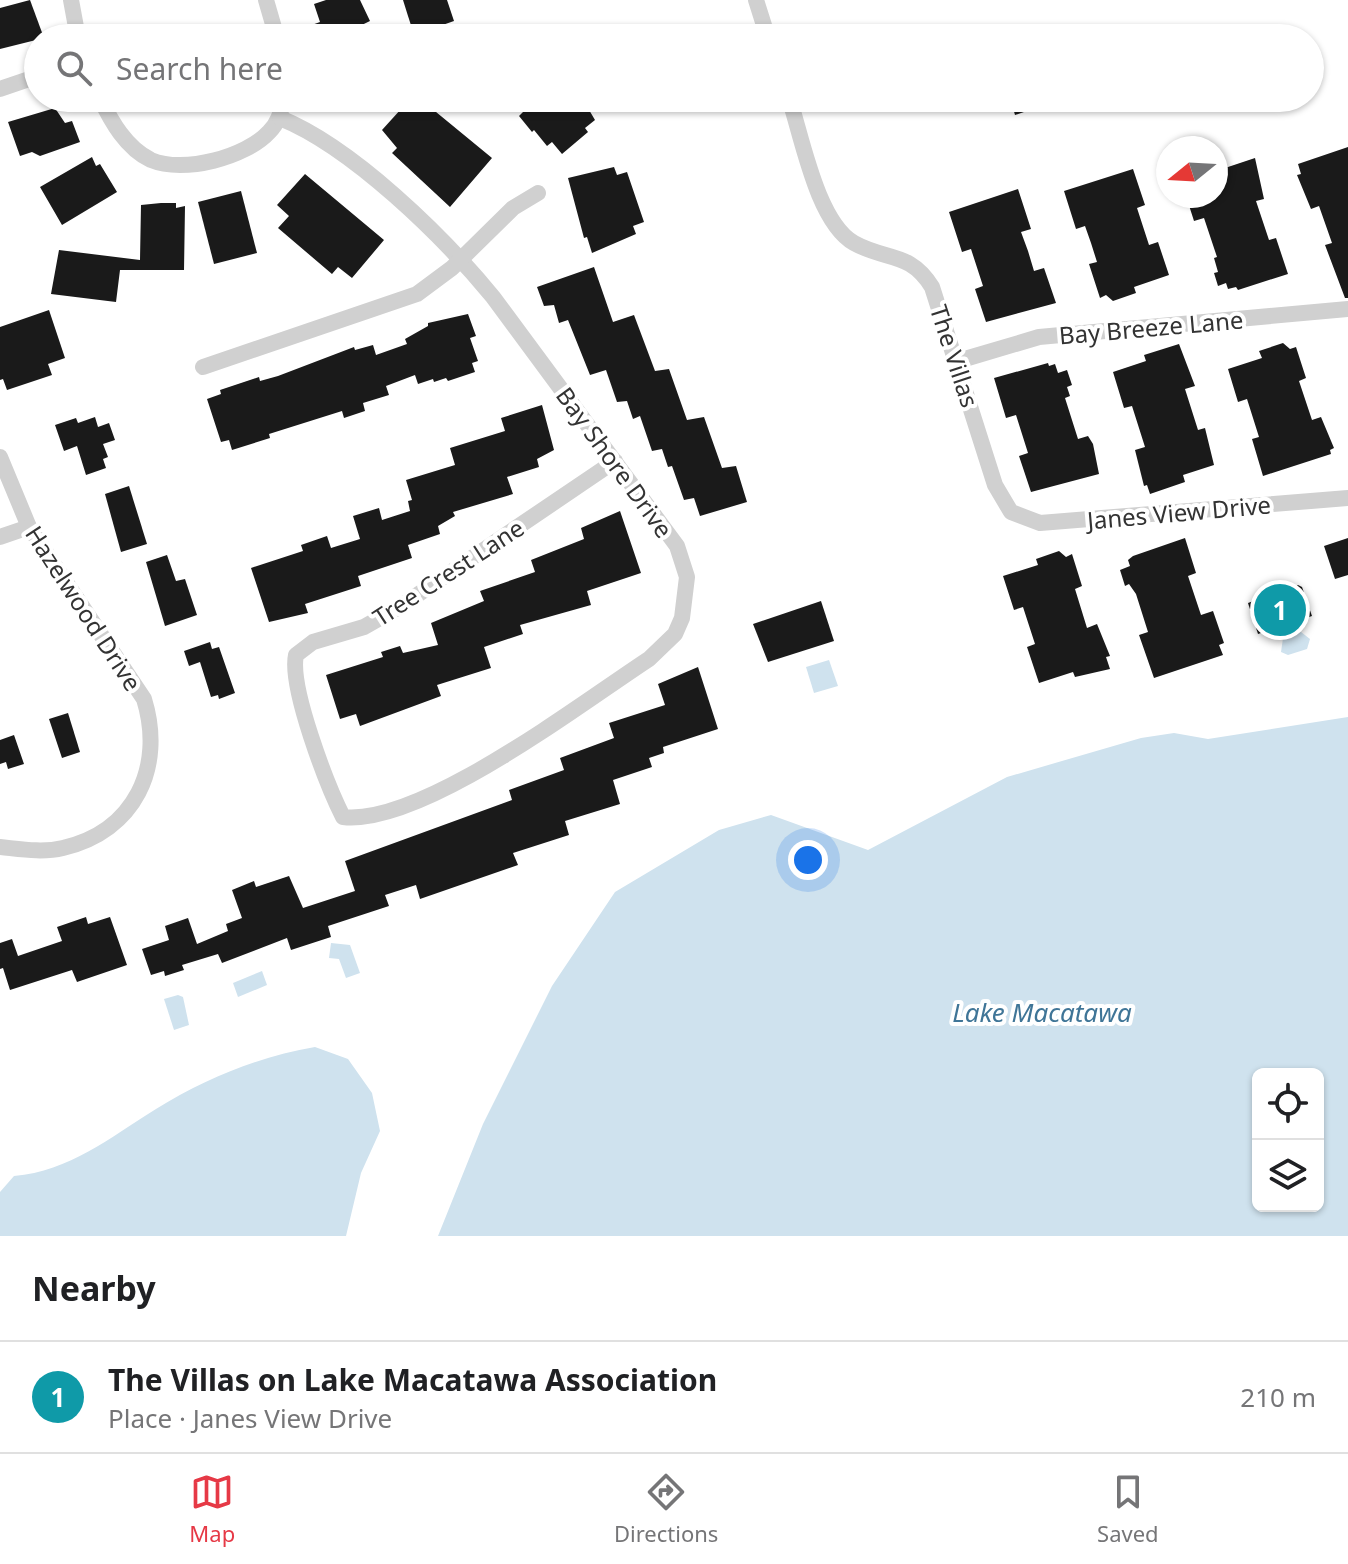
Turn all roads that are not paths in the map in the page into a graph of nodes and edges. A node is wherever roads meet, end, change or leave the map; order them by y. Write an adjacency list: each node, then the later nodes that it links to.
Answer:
1 (71, 0): 4 (street)
2 (266, 0): 5 (street)
3 (756, 0): 6 (street)
4 (75, 24)
5 (273, 24)
6 (764, 24)
7 (24, 81): 8 (street)
8 (0, 89)
9 (107, 112): 12 (street)
10 (281, 112): 12 (street)
11 (793, 112): 16 (street, The Villas)
12 (280, 118): 14 (street, Bay Shore Drive)
13 (538, 193): 14 (street)
14 (461, 260): 17 (street); 19 (street, Bay Shore Drive)
15 (1348, 309): 16 (street, Bay Breeze Lane)
16 (958, 361): 21 (street, The Villas)
17 (203, 367)
18 (0, 457): 22 (street, Hazelwood Drive)
19 (615, 461): 24 (street, Tree Crest Lane); 24 (street, Bay Shore Drive)
20 (1348, 498): 21 (street, Janes View Drive)
21 (1011, 512)
22 (29, 527): 23 (street); 25 (street, Hazelwood Drive)
23 (0, 537)
24 (343, 817)
25 (0, 847)

